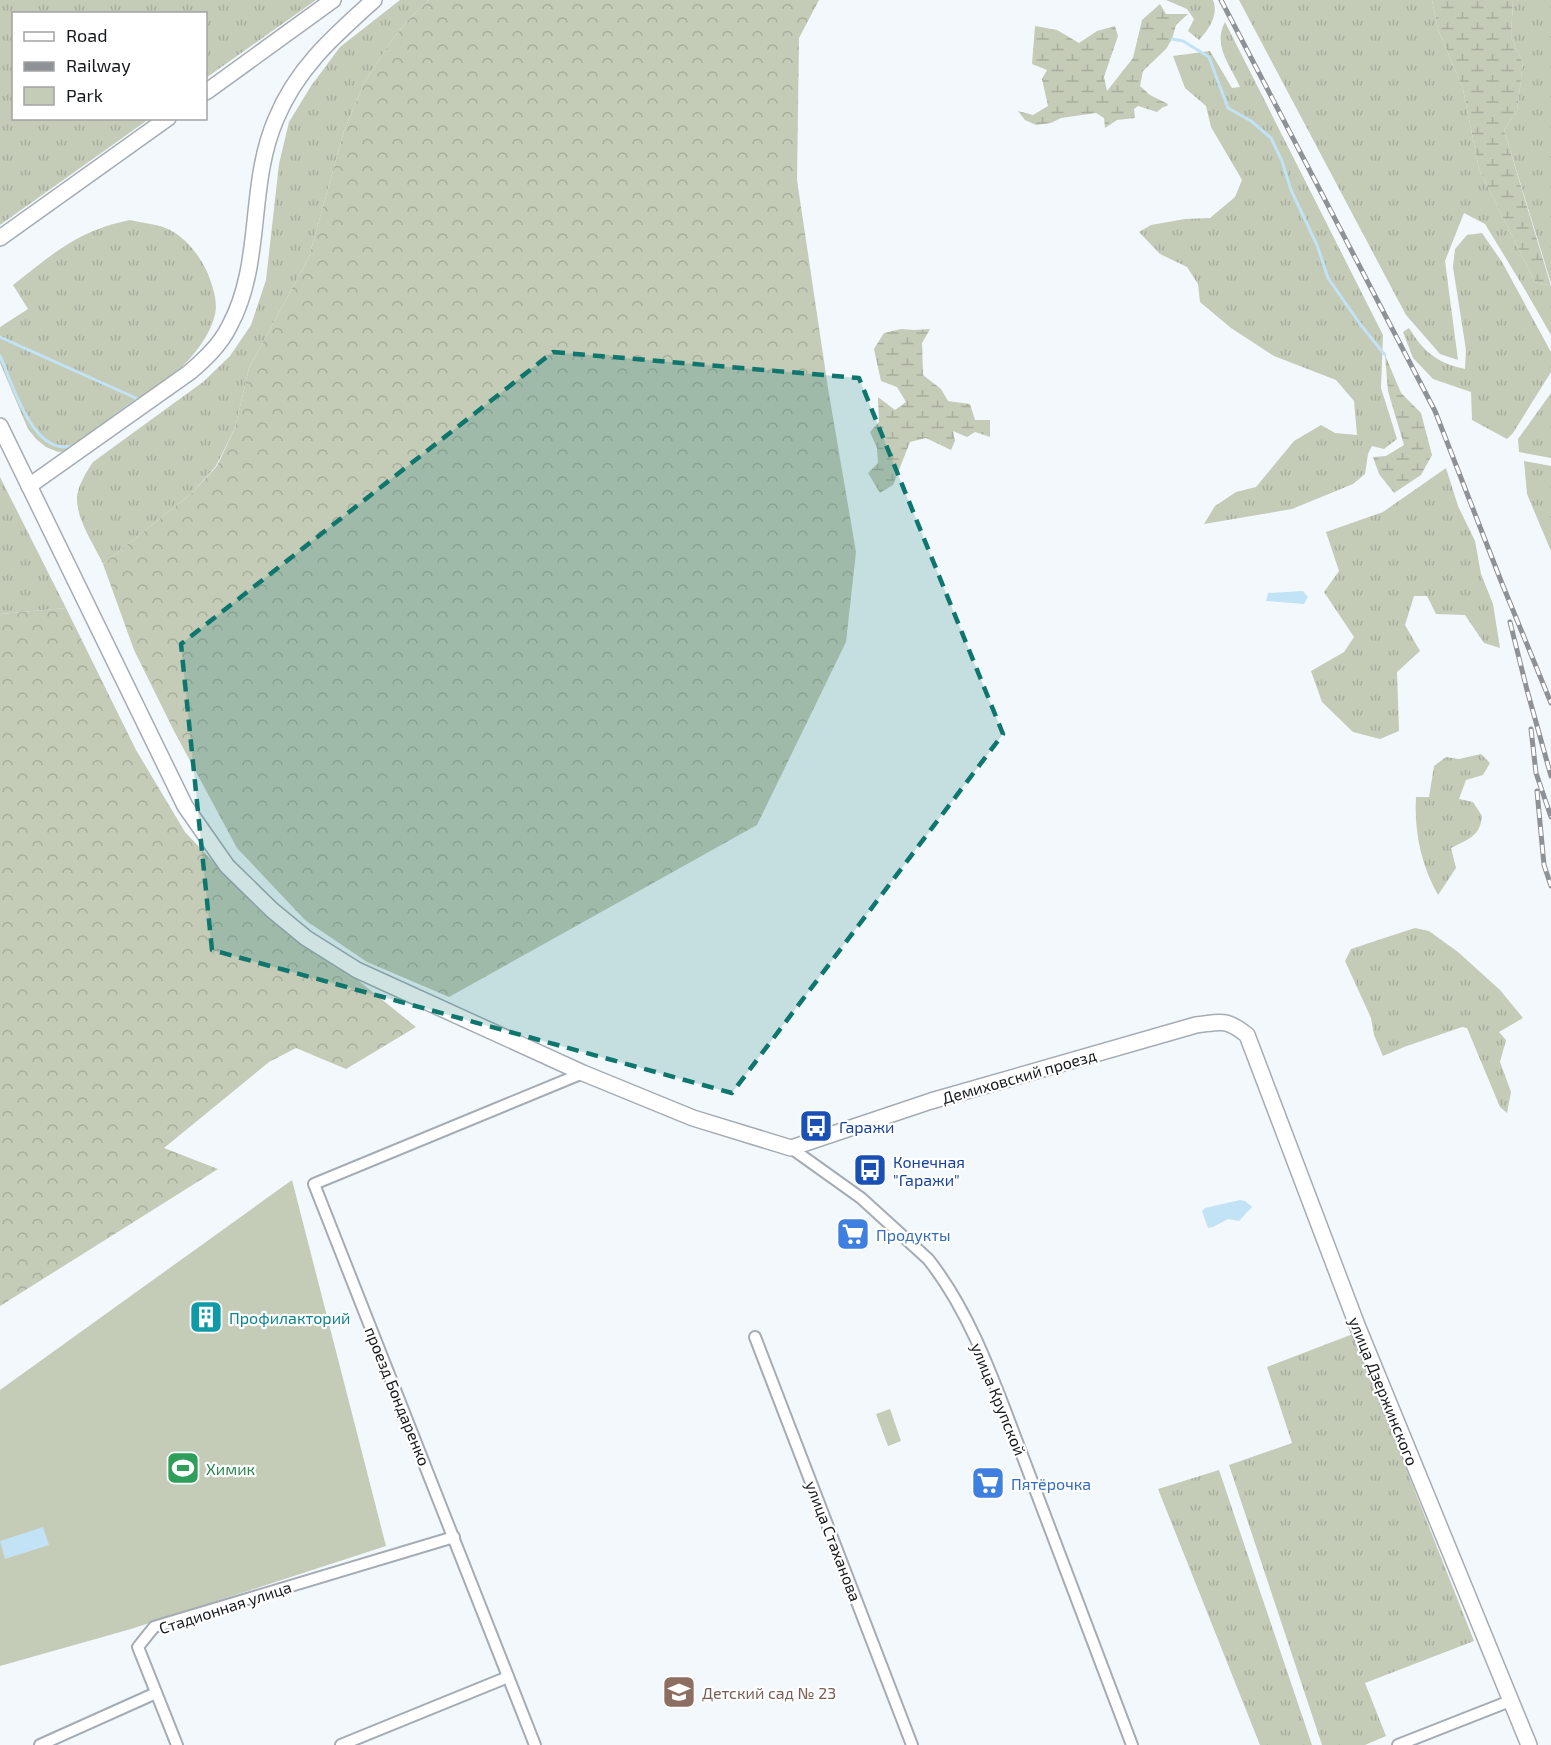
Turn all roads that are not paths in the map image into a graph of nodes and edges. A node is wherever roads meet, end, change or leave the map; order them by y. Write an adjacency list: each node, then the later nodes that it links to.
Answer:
1 (333, 0): 3 (main road)
2 (374, 0): 7 (main road)
3 (207, 91)
4 (165, 120): 5 (main road)
5 (0, 238)
6 (0, 426): 7 (main road)
7 (29, 486): 9 (main road)
8 (1247, 1035): 10 (main road, Демиховский проезд); 15 (main road, улица Дзержинского)
9 (583, 1073): 10 (main road); 12 (street, проезд Бондаренко)
10 (791, 1148): 21 (street, улица Крупской)
11 (755, 1336): 20 (street, улица Стаханова)
12 (454, 1537): 13 (street, проезд Бондаренко); 14 (street, Стадионная улица)
13 (508, 1677): 18 (street); 19 (street, проезд Бондаренко)
14 (156, 1693): 16 (street); 17 (street)
15 (1510, 1701): 22 (street); 23 (main road, улица Дзержинского)
16 (40, 1745)
17 (177, 1745)
18 (341, 1745)
19 (535, 1745)
20 (912, 1745)
21 (1132, 1745)
22 (1398, 1745)
23 (1528, 1745)

